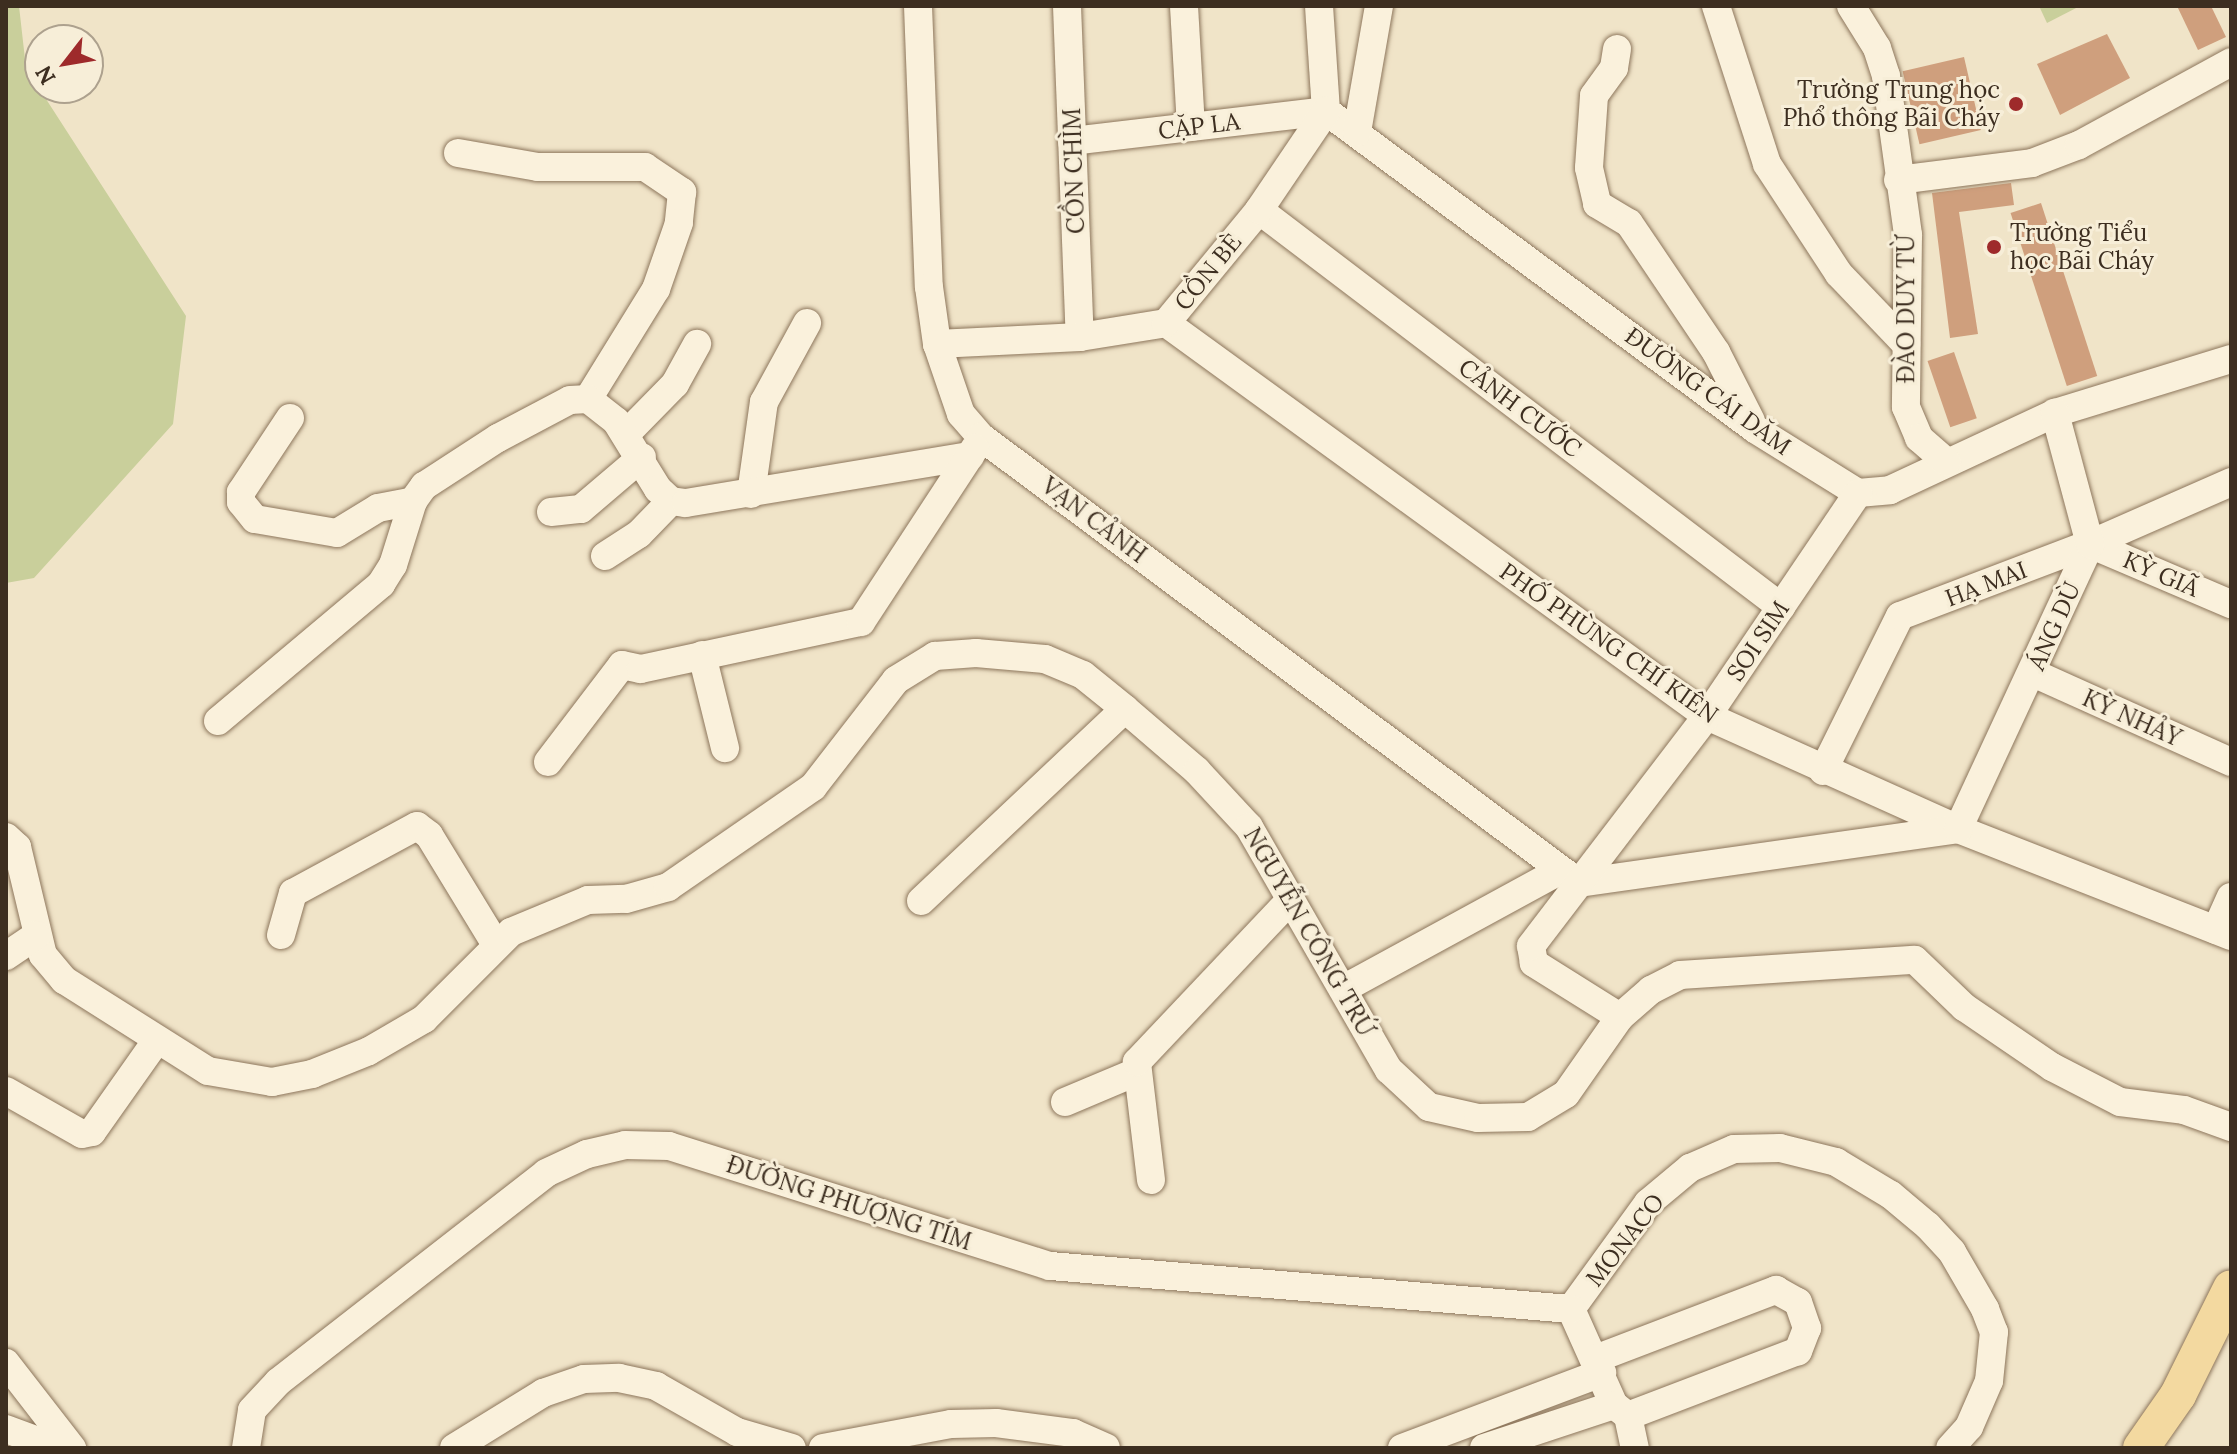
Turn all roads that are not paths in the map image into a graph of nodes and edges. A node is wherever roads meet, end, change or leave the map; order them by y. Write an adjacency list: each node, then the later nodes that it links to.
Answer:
1 (918, 6): 21 (street, VẠN CẢNH)
2 (1067, 6): 13 (street, CỒN CHÌM)
3 (1184, 6): 11 (street)
4 (1319, 6): 10 (street)
5 (1379, 6): 12 (street)
6 (1716, 6): 22 (street)
7 (1851, 6): 15 (street, ĐÀO DUY TỪ)
8 (1617, 49): 27 (street)
9 (2231, 62): 15 (street)
10 (1326, 111): 11 (street, CẶP LA); 12 (street, ĐƯỜNG CÁI DĂM); 16 (street, CỒN BÈ)
11 (1191, 127): 13 (street, CẶP LA)
12 (1357, 132): 27 (street, ĐƯỜNG CÁI DĂM)
13 (1072, 141): 19 (street, CỒN CHÌM)
14 (458, 153): 24 (street)
15 (1898, 180): 22 (street, ĐÀO DUY TỪ)
16 (1259, 210): 18 (street, CỒN BÈ); 40 (street, CẢNH CƯỚC)
17 (807, 323): 33 (street)
18 (1166, 323): 19 (street, CỒN BÈ); 44 (street, PHỐ PHÙNG CHÍ KIÊN)
19 (1080, 337): 21 (street, CỒN BÈ)
20 (697, 344): 28 (street)
21 (937, 344): 29 (street, VẠN CẢNH)
22 (1906, 344): 30 (street, ĐÀO DUY TỪ)
23 (2231, 359): 25 (street)
24 (588, 399): 28 (street); 34 (street)
25 (2055, 413): 30 (street); 37 (street)
26 (290, 418): 34 (street)
27 (1755, 429): 32 (street, ĐƯỜNG CÁI DĂM)
28 (634, 446): 35 (street); 36 (street)
29 (975, 446): 33 (street); 41 (street); 52 (street, VẠN CẢNH)
30 (1947, 462): 32 (street)
31 (2231, 482): 37 (street, HẠ MAI)
32 (1858, 493): 40 (street, SOI SIM)
33 (751, 494): 35 (street)
34 (413, 501): 45 (street)
35 (671, 501): 38 (street)
36 (551, 512)
37 (2090, 544): 39 (street, KỲ GIÃ); 42 (street, ÁNG DÙ); 49 (street, HẠ MAI)
38 (605, 556)
39 (2231, 604)
40 (1781, 607): 44 (street, SOI SIM)
41 (702, 655): 46 (street); 47 (street)
42 (2033, 673): 48 (street, KỲ NHẢY); 50 (street, ÁNG DÙ)
43 (1125, 709): 54 (street, NGUYỄN CÔNG TRỨ); 55 (street); 59 (street, NGUYỄN CÔNG TRỨ)
44 (1707, 716): 49 (street, PHỐ PHÙNG CHÍ KIÊN); 52 (street, SOI SIM)
45 (218, 721)
46 (725, 748)
47 (548, 762)
48 (2231, 762)
49 (1823, 771): 50 (street, PHỐ PHÙNG CHÍ KIÊN)
50 (1958, 829): 52 (street); 56 (street, PHỐ PHÙNG CHÍ KIÊN)
51 (6, 837): 57 (street, NGUYỄN CÔNG TRỨ)
52 (1570, 876): 61 (street); 62 (street, SOI SIM)
53 (2231, 897): 56 (street)
54 (1291, 899): 61 (street, NGUYỄN CÔNG TRỨ); 64 (street)
55 (921, 901)
56 (2223, 933)
57 (37, 935): 60 (street); 63 (street, NGUYỄN CÔNG TRỨ)
58 (281, 935): 59 (street)
59 (495, 943): 63 (street, NGUYỄN CÔNG TRỨ)
60 (6, 956)
61 (1343, 989): 62 (street, NGUYỄN CÔNG TRỨ)
62 (1620, 1017): 67 (street, NGUYỄN CÔNG TRỨ)
63 (157, 1040): 65 (street)
64 (1136, 1072): 66 (street); 68 (street)
65 (6, 1091)
66 (1065, 1102)
67 (2231, 1127)
68 (1151, 1180)
69 (2231, 1288): 86 (main road)
70 (1571, 1309): 72 (street); 77 (street, ĐƯỜNG PHƯỢNG TÍM); 85 (street, MONACO)
71 (6, 1363): 76 (street)
72 (1598, 1366): 73 (street); 73 (street); 82 (street)
73 (1621, 1410): 83 (street); 84 (street)
74 (6, 1429): 75 (street)
75 (57, 1448)
76 (72, 1448)
77 (246, 1448)
78 (454, 1448): 79 (street)
79 (792, 1448)
80 (823, 1448): 81 (street)
81 (1106, 1448)
82 (1402, 1448)
83 (1484, 1448)
84 (1635, 1448)
85 (1950, 1448)
86 (2141, 1448)

